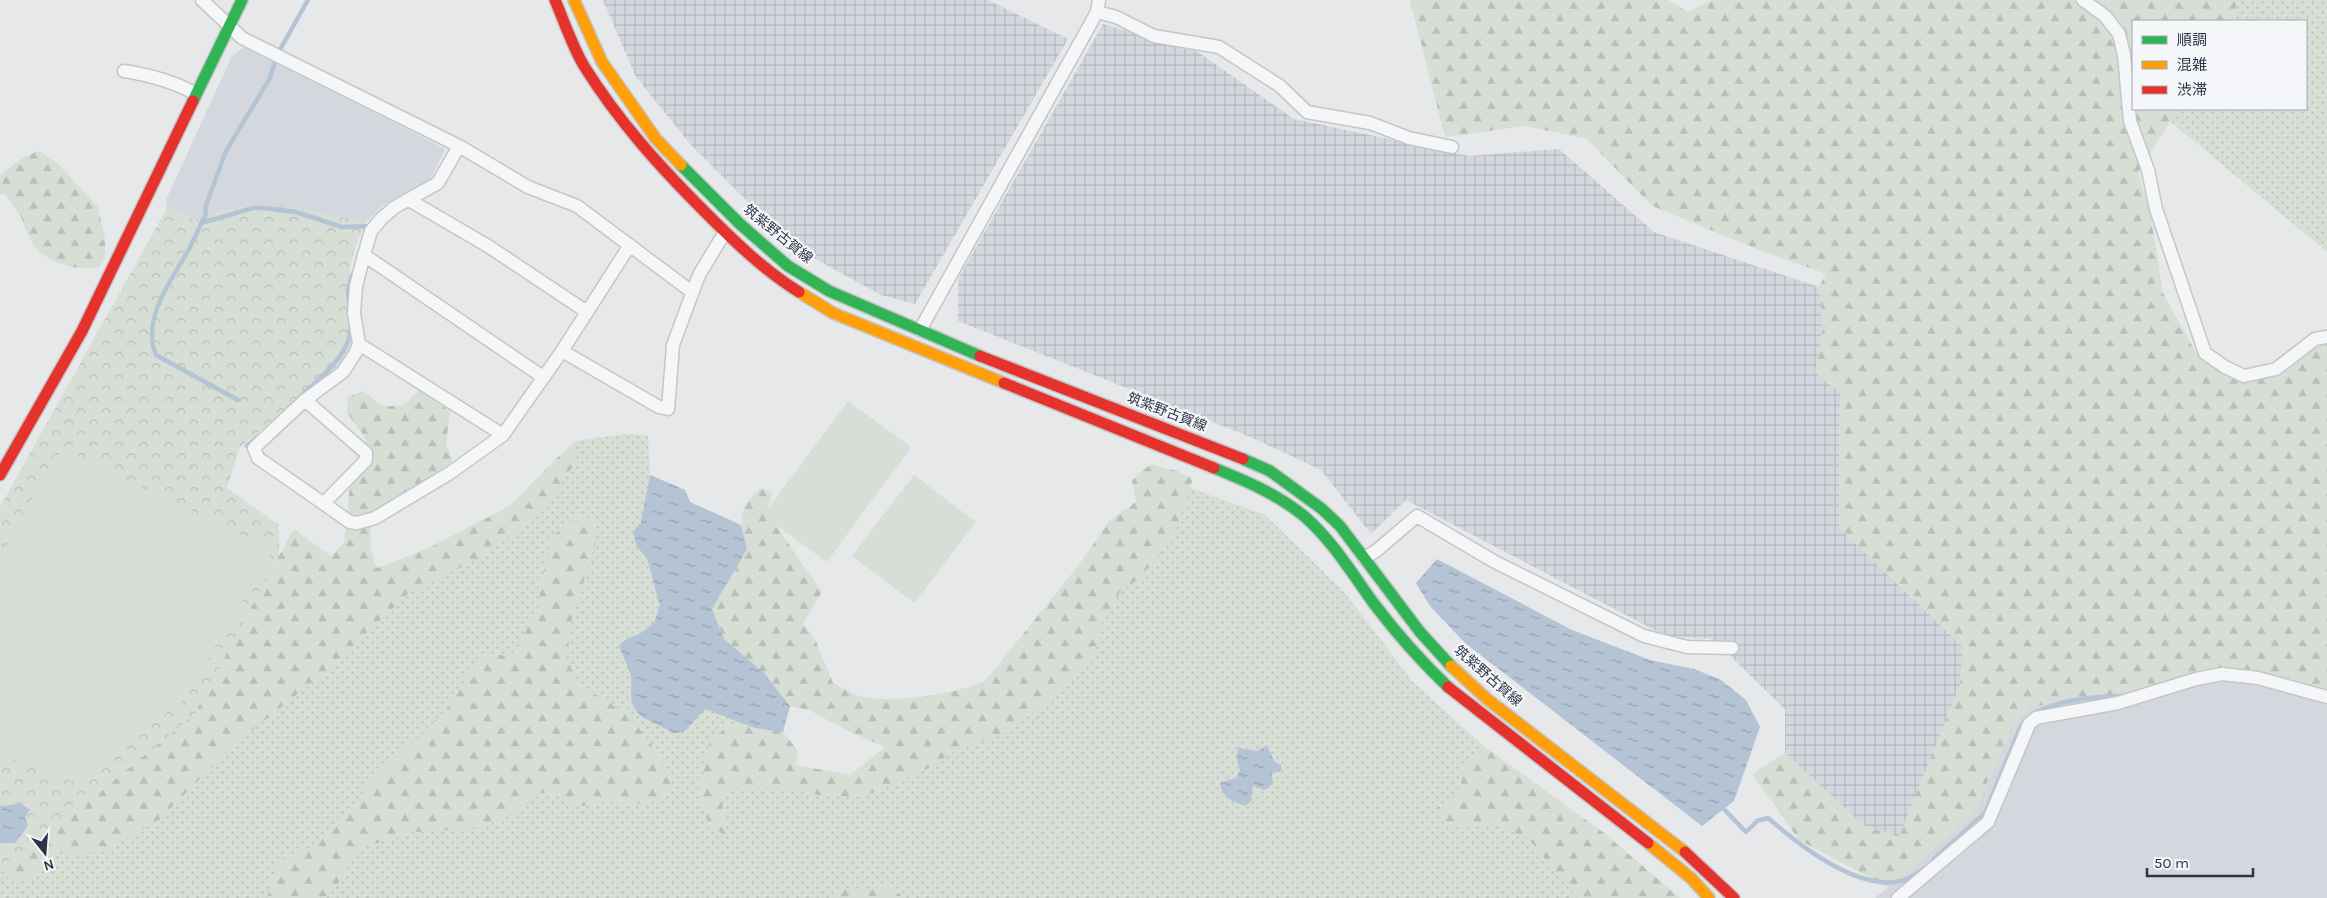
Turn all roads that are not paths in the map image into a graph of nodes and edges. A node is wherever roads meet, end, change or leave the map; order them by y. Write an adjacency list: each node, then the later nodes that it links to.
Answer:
1 (202, 0): 7 (street)
2 (242, 0): 7 (main road)
3 (555, 0): 13 (main road)
4 (574, 0): 18 (main road, 筑紫野古賀線)
5 (2083, 0): 19 (street)
6 (1098, 6): 11 (street); 18 (street)
7 (229, 26): 9 (main road); 10 (street)
8 (124, 71): 9 (street)
9 (196, 94): 25 (main road)
10 (459, 146): 12 (street); 14 (street)
11 (1452, 147)
12 (409, 200): 15 (street); 17 (street)
13 (724, 232): 16 (street); 30 (main road)
14 (630, 245): 16 (street); 17 (street)
15 (364, 255): 20 (street); 22 (street)
16 (692, 292): 21 (street)
17 (587, 312): 21 (street)
18 (920, 330): 27 (main road, 筑紫野古賀線)
19 (2327, 337)
20 (359, 344): 23 (street); 24 (street)
21 (562, 351): 22 (street)
22 (543, 376): 24 (street)
23 (305, 400): 26 (street); 26 (street)
24 (503, 435): 26 (street)
25 (0, 475)
26 (324, 503)
27 (1364, 558): 28 (street); 31 (main road, 筑紫野古賀線)
28 (1732, 648)
29 (2327, 697): 32 (street)
30 (1709, 898)
31 (1734, 898)
32 (1898, 898)

